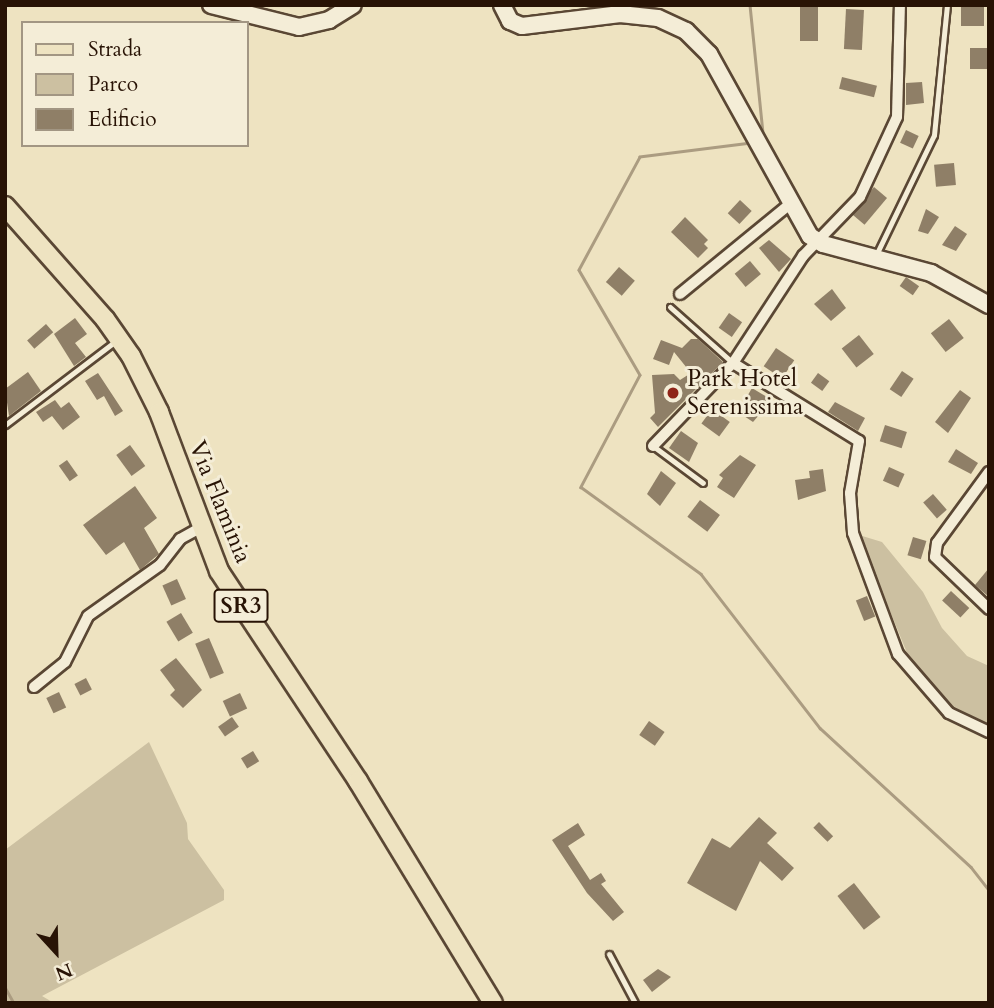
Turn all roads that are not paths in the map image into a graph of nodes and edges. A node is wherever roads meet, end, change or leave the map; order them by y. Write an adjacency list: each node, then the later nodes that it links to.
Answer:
1 (211, 5): 2 (street)
2 (353, 5)
3 (502, 5): 6 (street)
4 (900, 5): 8 (street)
5 (947, 5): 9 (lane)
6 (791, 203): 8 (street); 10 (street)
7 (5, 206): 13 (main road, Via Flaminia / SR3)
8 (818, 242): 9 (street); 14 (street)
9 (875, 257): 11 (street)
10 (680, 294)
11 (988, 302)
12 (670, 307): 14 (lane)
13 (119, 337): 15 (lane); 19 (main road, Via Flaminia / SR3)
14 (733, 363): 16 (street); 22 (street)
15 (5, 425)
16 (653, 446): 18 (lane)
17 (989, 472): 20 (street)
18 (704, 483)
19 (200, 528): 21 (street); 24 (main road, Via Flaminia / SR3)
20 (989, 610)
21 (34, 687)
22 (989, 732)
23 (609, 954): 25 (lane)
24 (493, 1003)
25 (635, 1003)

